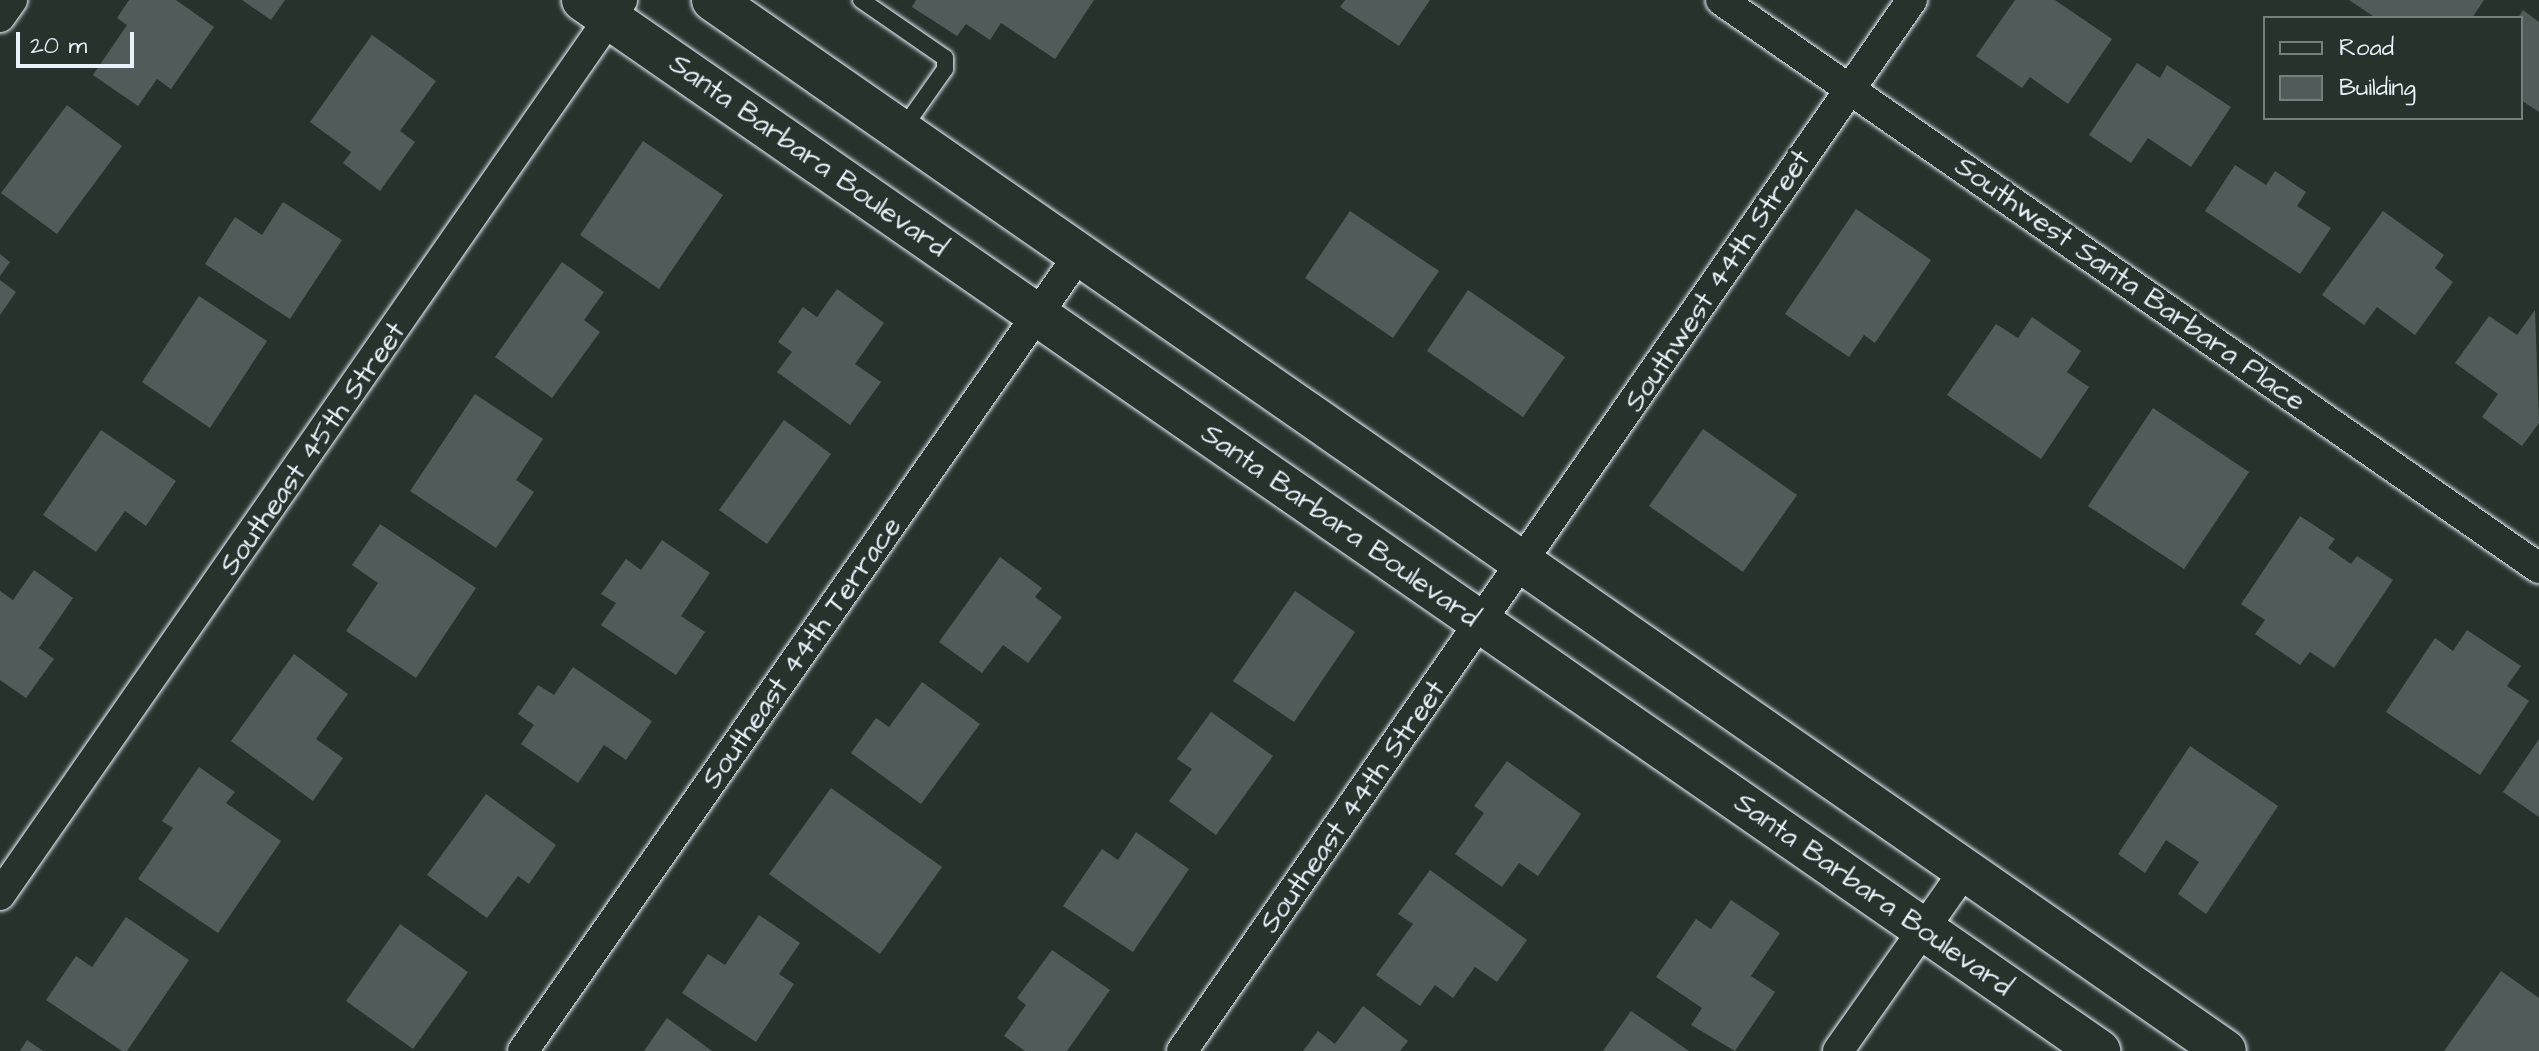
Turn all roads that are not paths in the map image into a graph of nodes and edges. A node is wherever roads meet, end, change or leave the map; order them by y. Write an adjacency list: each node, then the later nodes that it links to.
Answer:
1 (12, 0): 7 (street)
2 (861, 0): 9 (lane)
3 (1721, 0): 8 (street, Southwest Santa Barbara Place)
4 (1912, 0): 8 (street, Southwest 44th Street)
5 (717, 1): 9 (main road)
6 (605, 6): 11 (main road, Santa Barbara Boulevard); 16 (street, Southeast 45th Street)
7 (0, 17)
8 (1849, 89): 12 (street, Southwest 44th Street); 13 (street, Southwest Santa Barbara Place)
9 (901, 131): 10 (main road)
10 (1079, 255): 11 (street, Southeast 44th Terrace); 12 (main road)
11 (1037, 315): 14 (main road, Santa Barbara Boulevard); 18 (street, Southeast 44th Terrace)
12 (1522, 561): 14 (street, Southeast 44th Street); 15 (main road)
13 (2539, 568)
14 (1478, 622): 17 (main road, Santa Barbara Boulevard); 19 (street, Southeast 44th Street)
15 (1965, 870): 17 (street); 22 (main road)
16 (0, 895)
17 (1924, 929): 20 (street); 21 (main road, Santa Barbara Boulevard)
18 (523, 1051)
19 (1182, 1051)
20 (1838, 1051)
21 (2099, 1051)
22 (2225, 1051)

